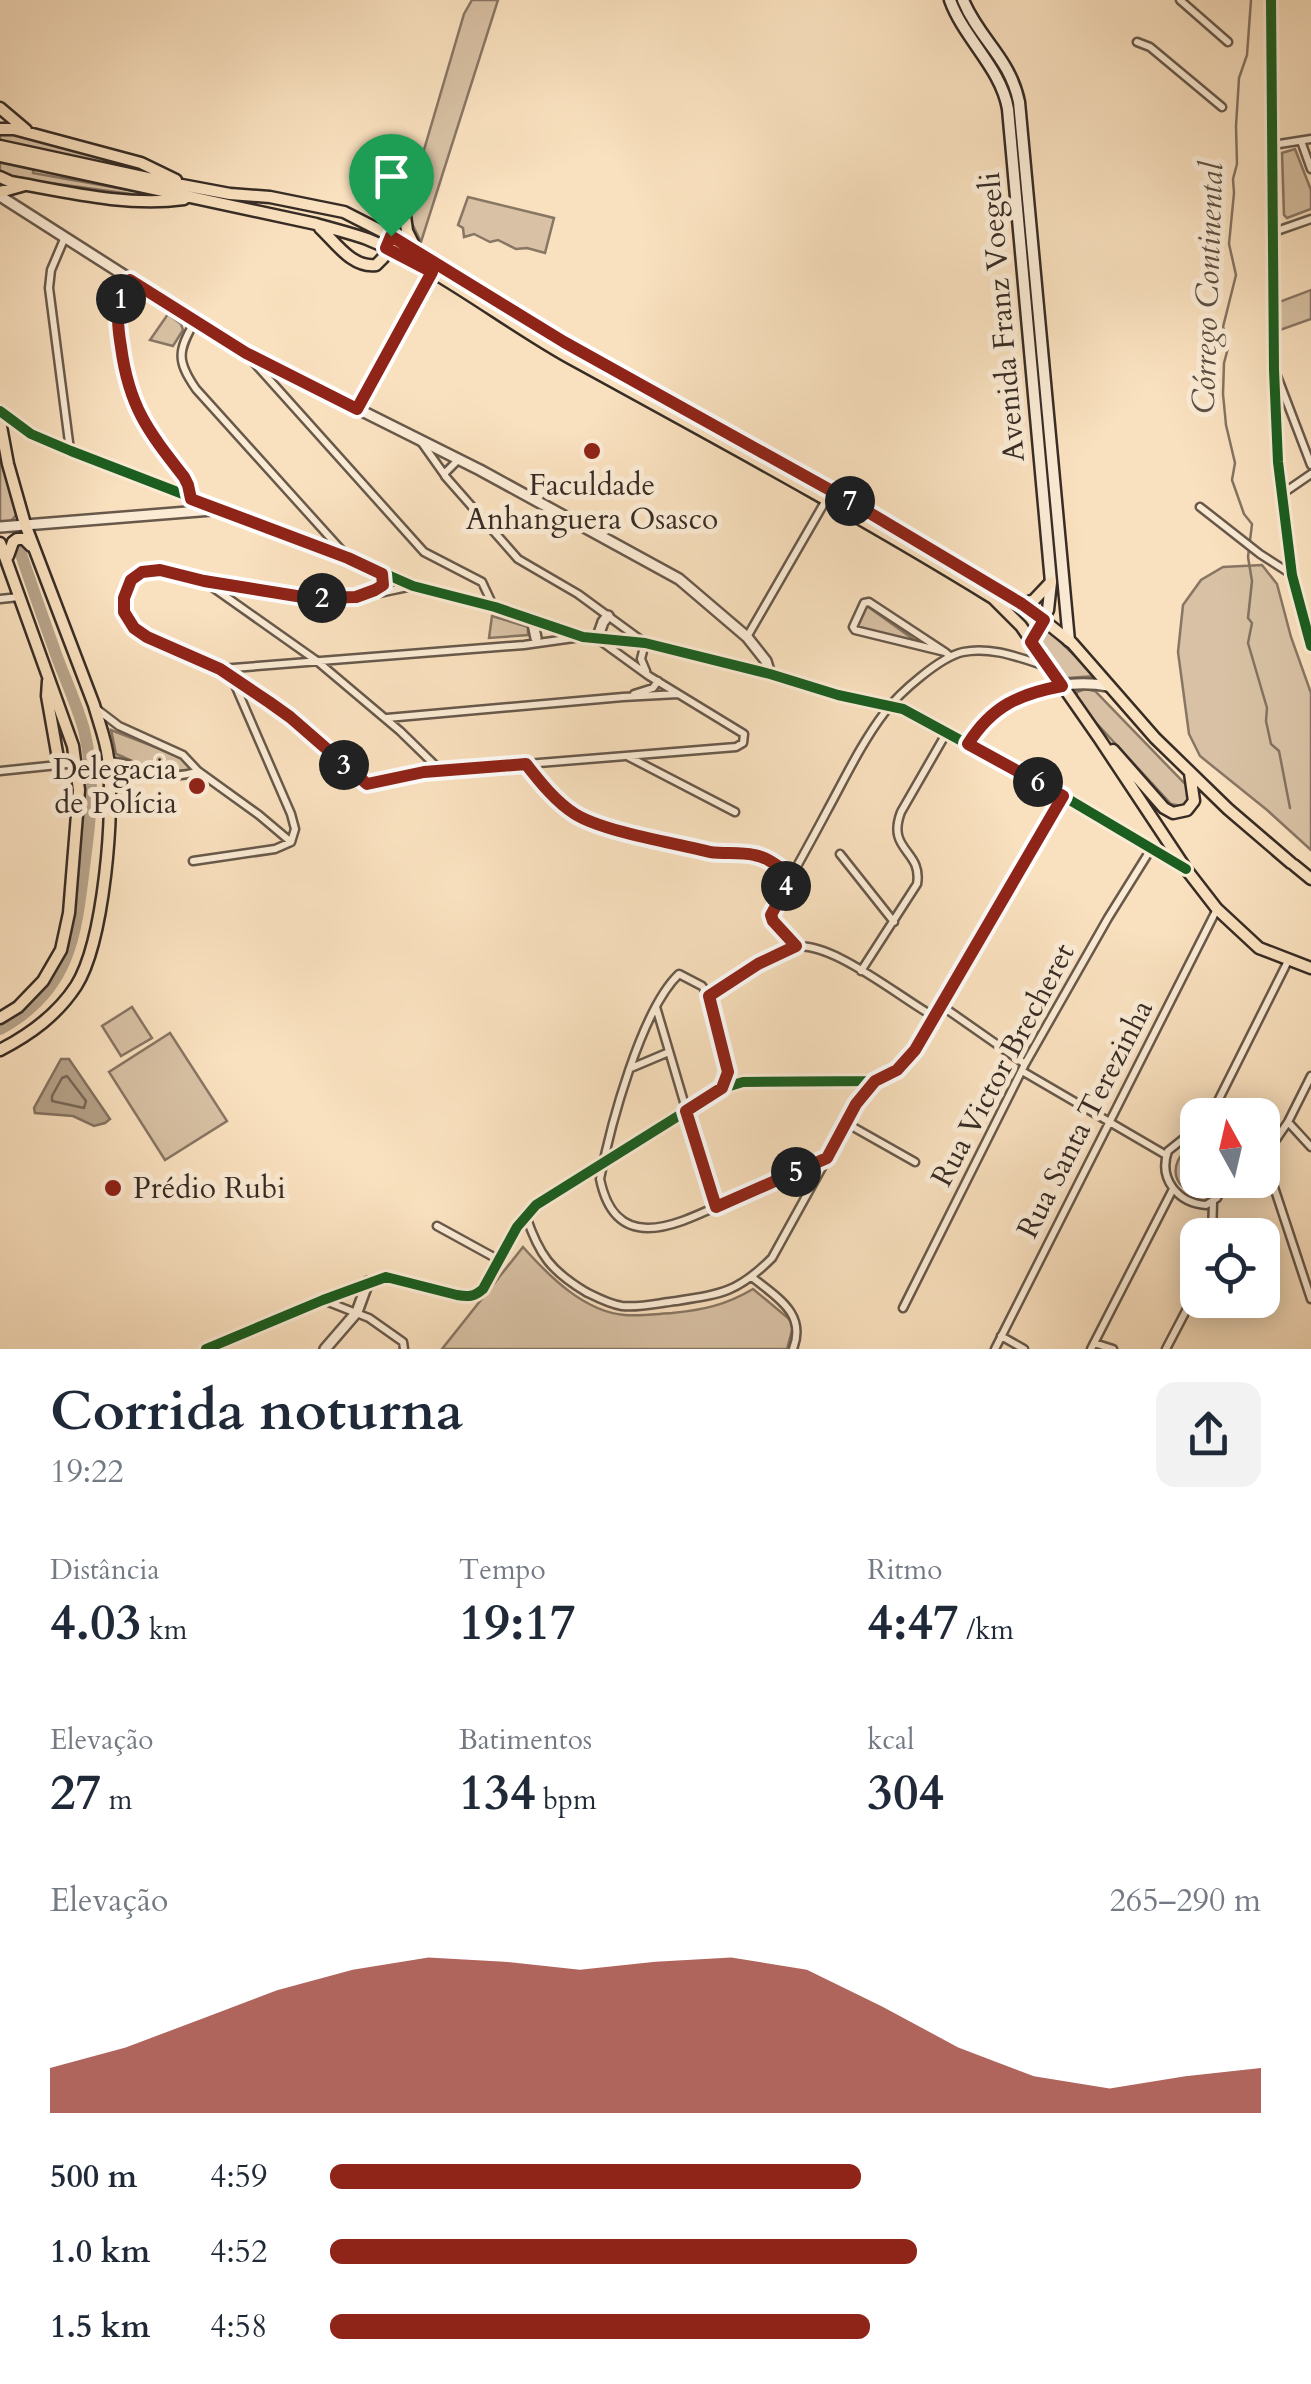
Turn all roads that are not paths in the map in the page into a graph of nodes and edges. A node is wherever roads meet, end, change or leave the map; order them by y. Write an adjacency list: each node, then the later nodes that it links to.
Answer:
1 (950, 0): 9 (main road, Avenida Franz Voegeli)
2 (963, 0): 7 (main road, Avenida Franz Voegeli)
3 (1180, 0): 6 (street)
4 (1271, 0): 16 (street)
5 (1137, 42): 10 (street)
6 (1228, 42)
7 (1004, 63): 8 (main road, Avenida Franz Voegeli); 9 (main road)
8 (1012, 76): 9 (main road); 58 (main road, Avenida Franz Voegeli)
9 (997, 78): 59 (main road, Avenida Franz Voegeli)
10 (1222, 107)
11 (1, 109): 13 (main road)
12 (0, 128): 13 (main road)
13 (31, 134): 21 (main road)
14 (1311, 139): 15 (street)
15 (1300, 141): 16 (street); 19 (street)
16 (1272, 145): 30 (street)
17 (0, 146): 23 (main road)
18 (0, 156): 23 (main road)
19 (1311, 169)
20 (0, 176): 22 (main road)
21 (181, 184): 23 (main road); 32 (main road)
22 (22, 186): 24 (main road); 25 (main road); 28 (street)
23 (165, 187): 25 (main road)
24 (0, 194): 28 (street)
25 (195, 198): 29 (main road)
26 (404, 208): 33 (main road)
27 (1311, 219): 30 (street)
28 (44, 224): 31 (street)
29 (316, 224): 32 (main road); 32 (main road)
30 (1274, 232): 39 (street)
31 (65, 237): 35 (street); 45 (street)
32 (389, 242): 33 (main road); 34 (main road)
33 (417, 252): 72 (main road)
34 (432, 272): 41 (street); 52 (main road)
35 (130, 280): 36 (street); 51 (street)
36 (195, 322): 37 (street); 62 (street)
37 (246, 353): 38 (street); 40 (street)
38 (279, 370): 40 (street); 41 (street)
39 (1274, 370): 47 (street); 50 (street)
40 (271, 382): 73 (street)
41 (357, 409): 44 (street)
42 (0, 410): 45 (street)
43 (0, 421): 56 (main road)
44 (421, 441): 46 (street); 48 (street)
45 (70, 451): 51 (street)
46 (458, 460): 48 (street); 78 (street)
47 (1311, 465)
48 (444, 474): 74 (street)
49 (1311, 474): 50 (street)
50 (1281, 495): 65 (street)
51 (191, 499): 54 (street); 55 (street)
52 (826, 500): 78 (street); 83 (main road)
53 (1200, 506): 65 (street)
54 (218, 509): 55 (street); 62 (street)
55 (176, 514): 56 (street)
56 (25, 524): 57 (street); 61 (main road)
57 (0, 527)
58 (1059, 533): 59 (main road); 82 (main road, Avenida Franz Voegeli)
59 (1046, 534): 67 (main road, Avenida Franz Voegeli)
60 (0, 542): 63 (main road)
61 (35, 551): 63 (main road); 103 (main road)
62 (348, 558): 64 (street)
63 (8, 560): 69 (main road)
64 (382, 574): 68 (street); 70 (street)
65 (1292, 574): 86 (street)
66 (204, 581): 70 (street); 90 (street); 92 (street)
67 (1051, 582): 72 (main road); 76 (main road, Avenida Franz Voegeli)
68 (414, 586): 70 (street); 73 (street)
69 (19, 597): 71 (street); 96 (main road)
70 (356, 597)
71 (0, 599)
72 (1022, 604): 76 (main road)
73 (488, 606): 75 (street)
74 (608, 616): 81 (street); 84 (street)
75 (532, 620): 77 (street); 80 (street)
76 (1044, 620): 82 (main road); 83 (main road, Avenida Franz Voegeli)
77 (562, 630): 79 (street); 80 (street)
78 (747, 636): 93 (street)
79 (583, 637): 81 (street); 85 (street)
80 (536, 638): 85 (street)
81 (597, 638): 84 (street); 89 (street)
82 (1069, 641): 99 (main road)
83 (1031, 642): 91 (main road)
84 (645, 643): 88 (street); 93 (street)
85 (524, 644): 90 (street)
86 (1311, 646)
87 (947, 654): 87 (street); 91 (street); 102 (street)
88 (641, 659): 89 (street); 94 (street)
89 (626, 660): 94 (street)
90 (317, 661): 92 (street); 104 (street)
91 (1048, 666): 98 (main road)
92 (220, 669): 95 (street)
93 (770, 674): 102 (street)
94 (649, 676): 97 (street)
95 (232, 678): 114 (street); 120 (street)
96 (48, 680): 110 (main road); 111 (main road)
97 (658, 681): 100 (street); 101 (street)
98 (1062, 686): 99 (street); 106 (main road); 107 (street)
99 (1108, 686): 116 (main road)
100 (680, 694): 101 (street); 108 (street)
101 (624, 696): 104 (street)
102 (890, 705): 105 (street); 125 (street)
103 (94, 706): 109 (main road); 113 (street)
104 (385, 718): 114 (street)
105 (947, 732): 107 (street); 128 (street)
106 (1099, 738): 116 (main road); 119 (main road)
107 (968, 744): 117 (street)
108 (628, 756): 112 (street); 118 (street)
109 (108, 761): 113 (street); 138 (main road)
110 (77, 763): 111 (street); 137 (main road)
111 (59, 764): 115 (street)
112 (526, 764): 114 (street); 125 (street)
113 (198, 771): 120 (street)
114 (441, 771)
115 (0, 772)
116 (1190, 772): 126 (main road)
117 (1063, 796): 121 (street); 134 (street)
118 (735, 812)
119 (1160, 832): 121 (street); 124 (main road)
120 (291, 842): 123 (street)
121 (1151, 849): 124 (street); 141 (street, Rua Victor Brecheret)
122 (840, 854): 128 (street)
123 (193, 861)
124 (1186, 869): 127 (main road)
125 (792, 876): 129 (street)
126 (1311, 879)
127 (1217, 909): 130 (main road); 151 (street, Rua Santa Terezinha)
128 (894, 922): 132 (street)
129 (796, 946): 132 (street); 133 (street)
130 (1288, 961): 131 (main road); 148 (street)
131 (1311, 968)
132 (861, 971): 136 (street)
133 (709, 996): 135 (street); 142 (street)
134 (942, 1006): 136 (street); 141 (street)
135 (656, 1007): 139 (street); 140 (street)
136 (935, 1017): 145 (street)
137 (0, 1018)
138 (0, 1050)
139 (669, 1052): 140 (street); 150 (street)
140 (630, 1068): 160 (street)
141 (1024, 1068): 151 (street); 175 (street, Rua Victor Brecheret)
142 (728, 1072): 146 (street); 147 (street)
143 (1311, 1076): 152 (street)
144 (846, 1080): 145 (street); 146 (street); 149 (street)
145 (875, 1081): 149 (street)
146 (735, 1083): 147 (street)
147 (722, 1088): 150 (street)
148 (1220, 1098)
149 (856, 1104): 153 (street)
150 (686, 1111): 160 (street); 165 (street)
151 (1108, 1122): 157 (street); 178 (street, Rua Santa Terezinha)
152 (1288, 1122): 154 (street); 156 (street)
153 (846, 1123): 158 (street); 159 (street)
154 (1280, 1134)
155 (1180, 1140): 157 (street)
156 (1311, 1147)
157 (1166, 1155): 161 (street)
158 (827, 1158): 165 (street); 170 (street)
159 (916, 1162)
160 (603, 1163): 165 (street); 166 (street)
161 (1174, 1190): 164 (street); 180 (street)
162 (1215, 1198): 164 (street)
163 (1278, 1198): 172 (street)
164 (1213, 1202): 167 (street)
165 (716, 1207)
166 (526, 1215): 169 (street); 170 (street)
167 (1213, 1218)
168 (437, 1226): 169 (street)
169 (500, 1260): 171 (street)
170 (752, 1277): 183 (street)
171 (368, 1282): 174 (street); 176 (street)
172 (1308, 1284): 173 (street)
173 (1311, 1299)
174 (323, 1300): 176 (street); 181 (street)
175 (903, 1308)
176 (357, 1312): 179 (street); 182 (street)
177 (1182, 1318): 187 (street)
178 (1001, 1336): 184 (street, Rua Santa Terezinha); 185 (street)
179 (403, 1345)
180 (1092, 1346): 186 (street)
181 (208, 1349)
182 (325, 1349)
183 (793, 1349)
184 (994, 1349)
185 (1024, 1349)
186 (1114, 1349)
187 (1166, 1349)

